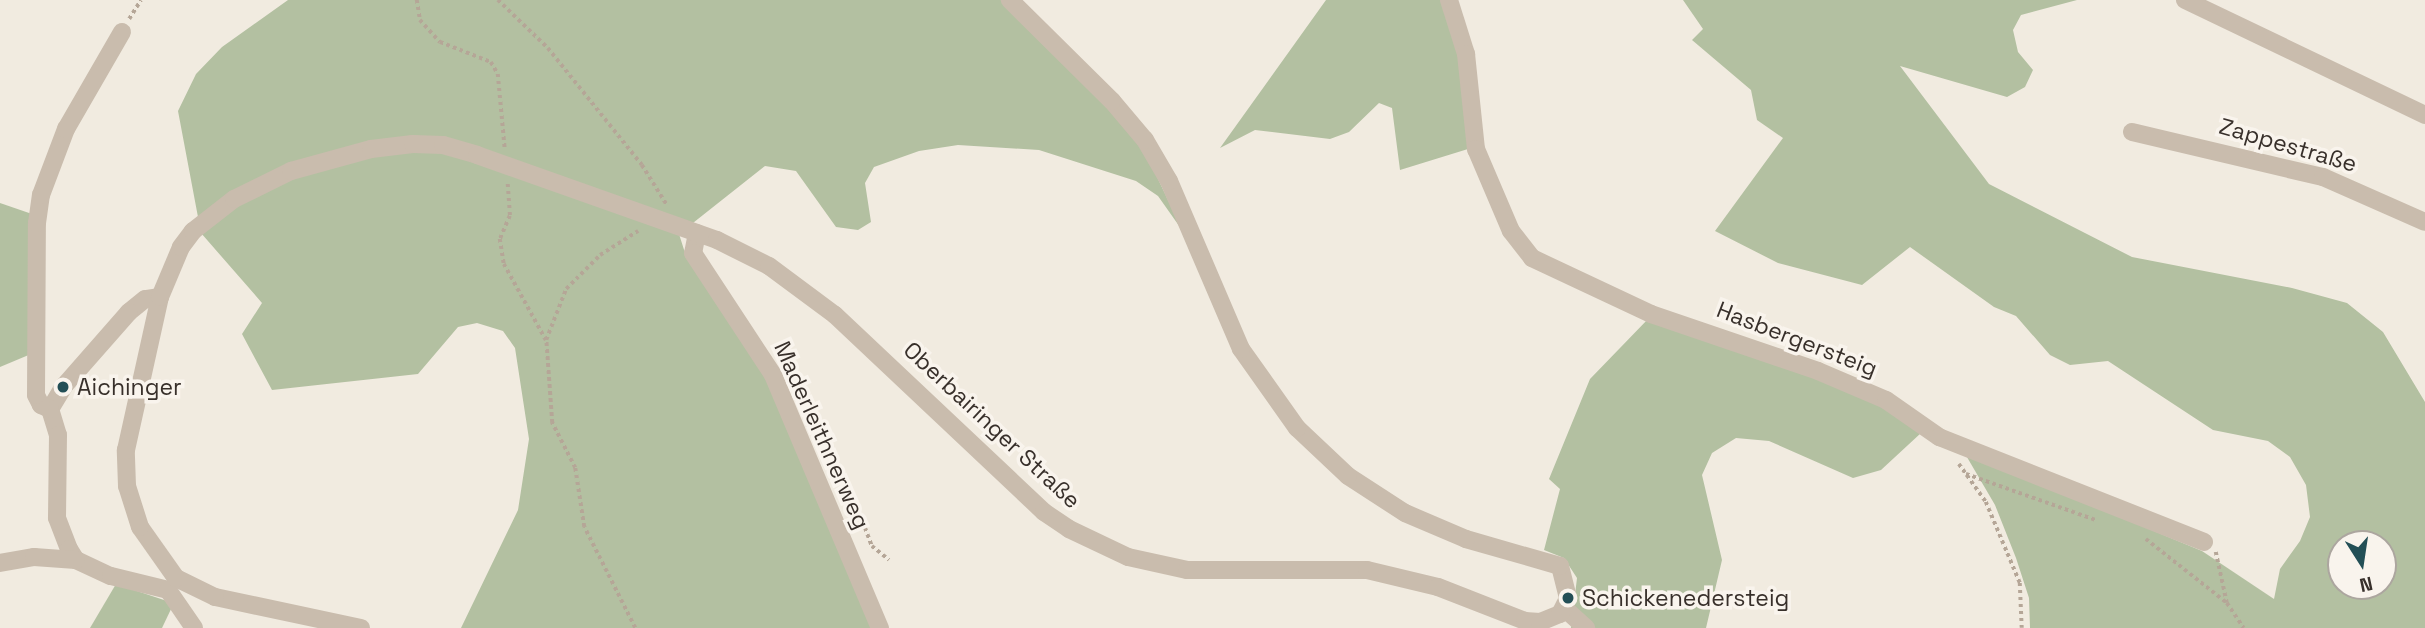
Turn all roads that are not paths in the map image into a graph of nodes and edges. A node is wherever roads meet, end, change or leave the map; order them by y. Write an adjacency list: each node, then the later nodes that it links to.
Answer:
1 (1010, 0): 15 (street)
2 (1449, 0): 11 (street, Hasbergersteig)
3 (2185, 0): 5 (street)
4 (122, 32): 10 (street)
5 (2425, 115)
6 (2132, 132): 7 (street, Zappestraße)
7 (2425, 222)
8 (697, 233): 9 (street, Oberbairinger Straße); 15 (street, Oberbairinger Straße); 18 (street, Maderleithnerweg)
9 (160, 298): 10 (street); 14 (street, Oberbairinger Straße)
10 (50, 409): 12 (street)
11 (2204, 542)
12 (76, 560): 13 (street, Oberbairinger Straße); 14 (street, Oberbairinger Straße)
13 (0, 563)
14 (172, 584): 16 (street, Oberbairinger Straße); 17 (street, Oberbairinger Straße)
15 (1564, 608): 19 (street)
16 (194, 628)
17 (361, 628)
18 (880, 628)
19 (1586, 628)

